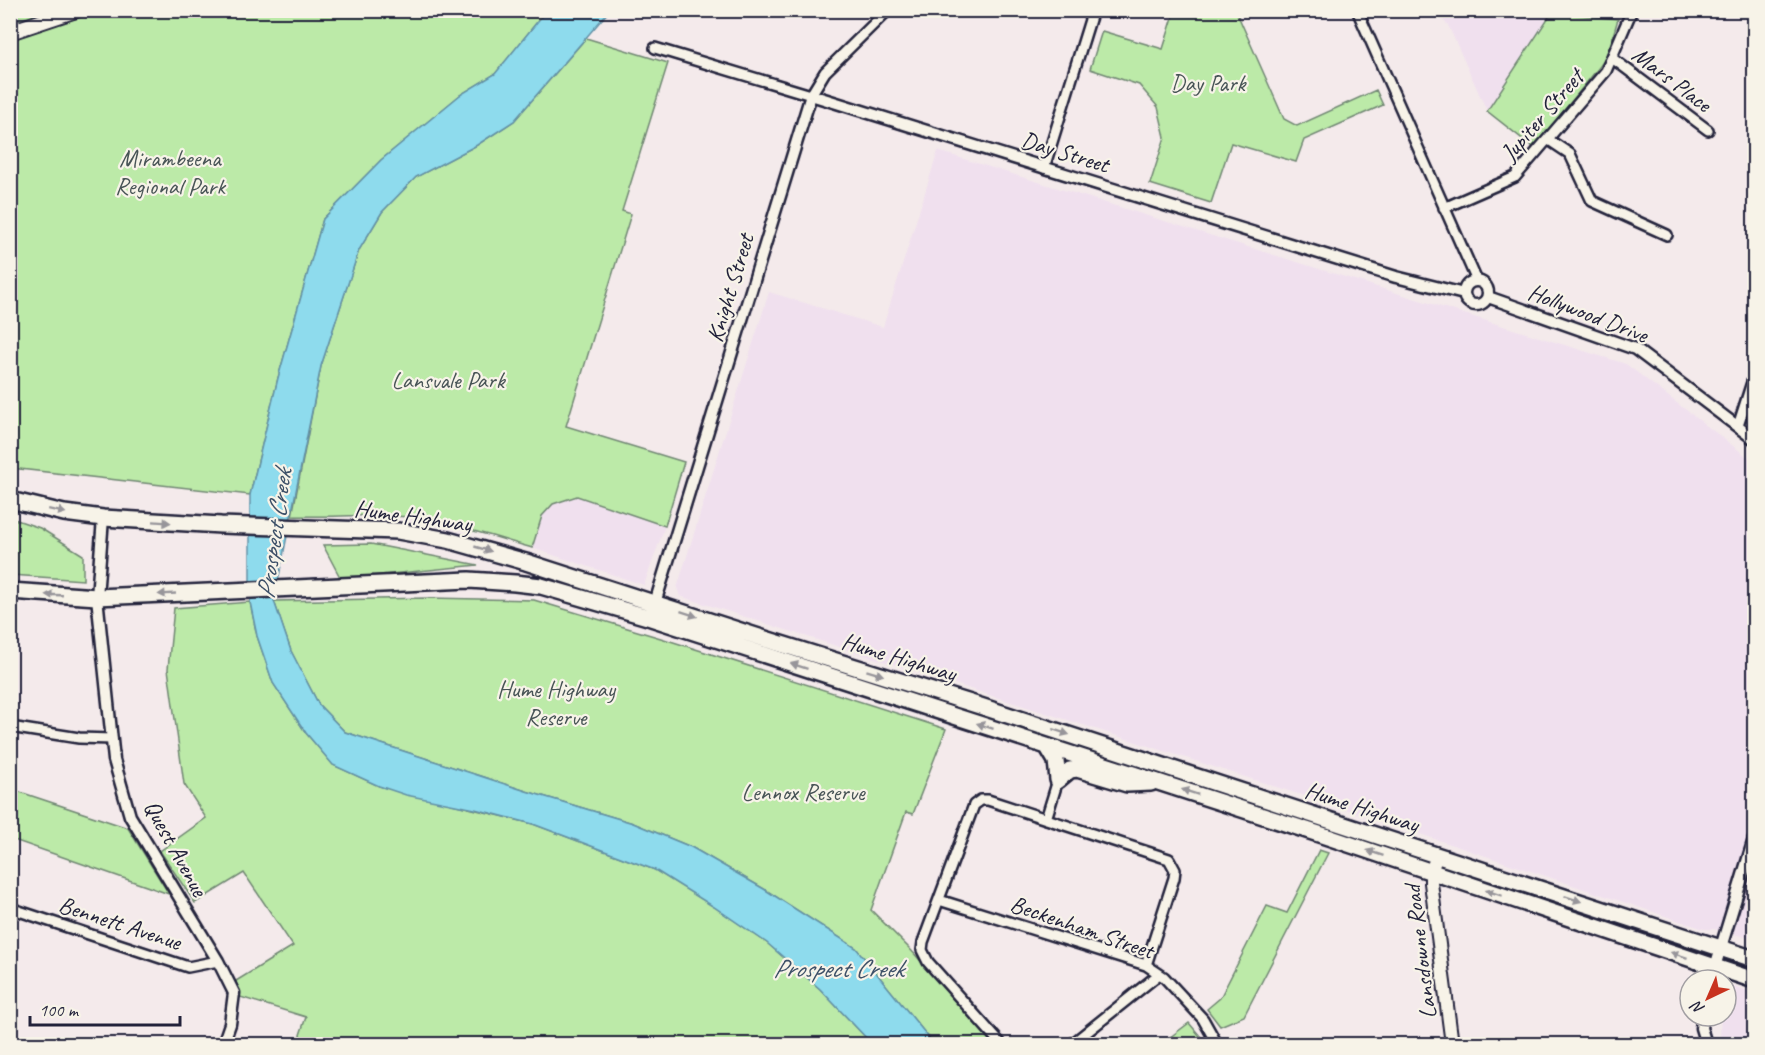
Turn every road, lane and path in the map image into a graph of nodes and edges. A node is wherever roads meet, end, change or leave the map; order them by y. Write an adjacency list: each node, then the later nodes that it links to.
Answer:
1 (76, 10): 6 (main road)
2 (888, 10): 9 (street, Knight Street)
3 (1094, 10): 12 (street)
4 (1357, 10): 13 (street)
5 (1632, 10): 8 (street, Jupiter Street)
6 (10, 32)
7 (655, 48): 9 (street, Day Street)
8 (1612, 58): 10 (street, Mars Place); 11 (street, Jupiter Street)
9 (811, 95): 12 (street, Day Street); 25 (street, Knight Street)
10 (1708, 130)
11 (1549, 140): 13 (street, Jupiter Street); 14 (street)
12 (1044, 168): 16 (street, Day Street)
13 (1444, 208): 15 (street)
14 (1667, 235)
15 (1477, 281): 16 (street); 17 (street)
16 (1464, 294): 17 (street)
17 (1488, 297): 19 (street, Hollywood Drive)
18 (1755, 376): 19 (street)
19 (1738, 426): 20 (street, Hollywood Drive)
20 (1755, 439)
21 (10, 500): 22 (highway, Hume Highway, one-way to 22)
22 (103, 518): 24 (street, Quest Avenue); 25 (highway, Hume Highway, one-way to 25)
23 (10, 591): 24 (highway, Hume Highway, one-way to 23)
24 (97, 597): 27 (street, Quest Avenue); 28 (highway, Hume Highway, one-way to 24)
25 (655, 603): 33 (highway, Hume Highway, one-way to 33)
26 (10, 727): 27 (street)
27 (112, 739): 39 (street, Quest Avenue)
28 (1047, 746): 29 (highway); 30 (highway, Hume Highway)
29 (1058, 780): 30 (highway); 31 (street)
30 (1160, 782): 34 (highway, Hume Highway, one-way to 30)
31 (1046, 819): 35 (street); 40 (street)
32 (1755, 839): 37 (street)
33 (1437, 855): 34 (main road, Lansdowne Road); 37 (highway, Hume Highway, one-way to 37)
34 (1431, 872): 41 (highway, Hume Highway, one-way to 34); 51 (main road, Lansdowne Road)
35 (939, 900): 40 (street, Beckenham Street); 48 (street)
36 (10, 908): 39 (street, Bennett Avenue)
37 (1720, 949): 38 (highway, Hume Highway); 42 (street)
38 (1755, 959)
39 (218, 961): 47 (street, Quest Avenue)
40 (1146, 965): 43 (street, Beckenham Street)
41 (1696, 968)
42 (1715, 968)
43 (1158, 975): 49 (street); 50 (street, Beckenham Street)
44 (1738, 978): 45 (highway, Hume Highway)
45 (1755, 980)
46 (1701, 1028): 52 (street)
47 (223, 1044)
48 (1001, 1044)
49 (1072, 1044)
50 (1217, 1044)
51 (1452, 1044)
52 (1706, 1044)

